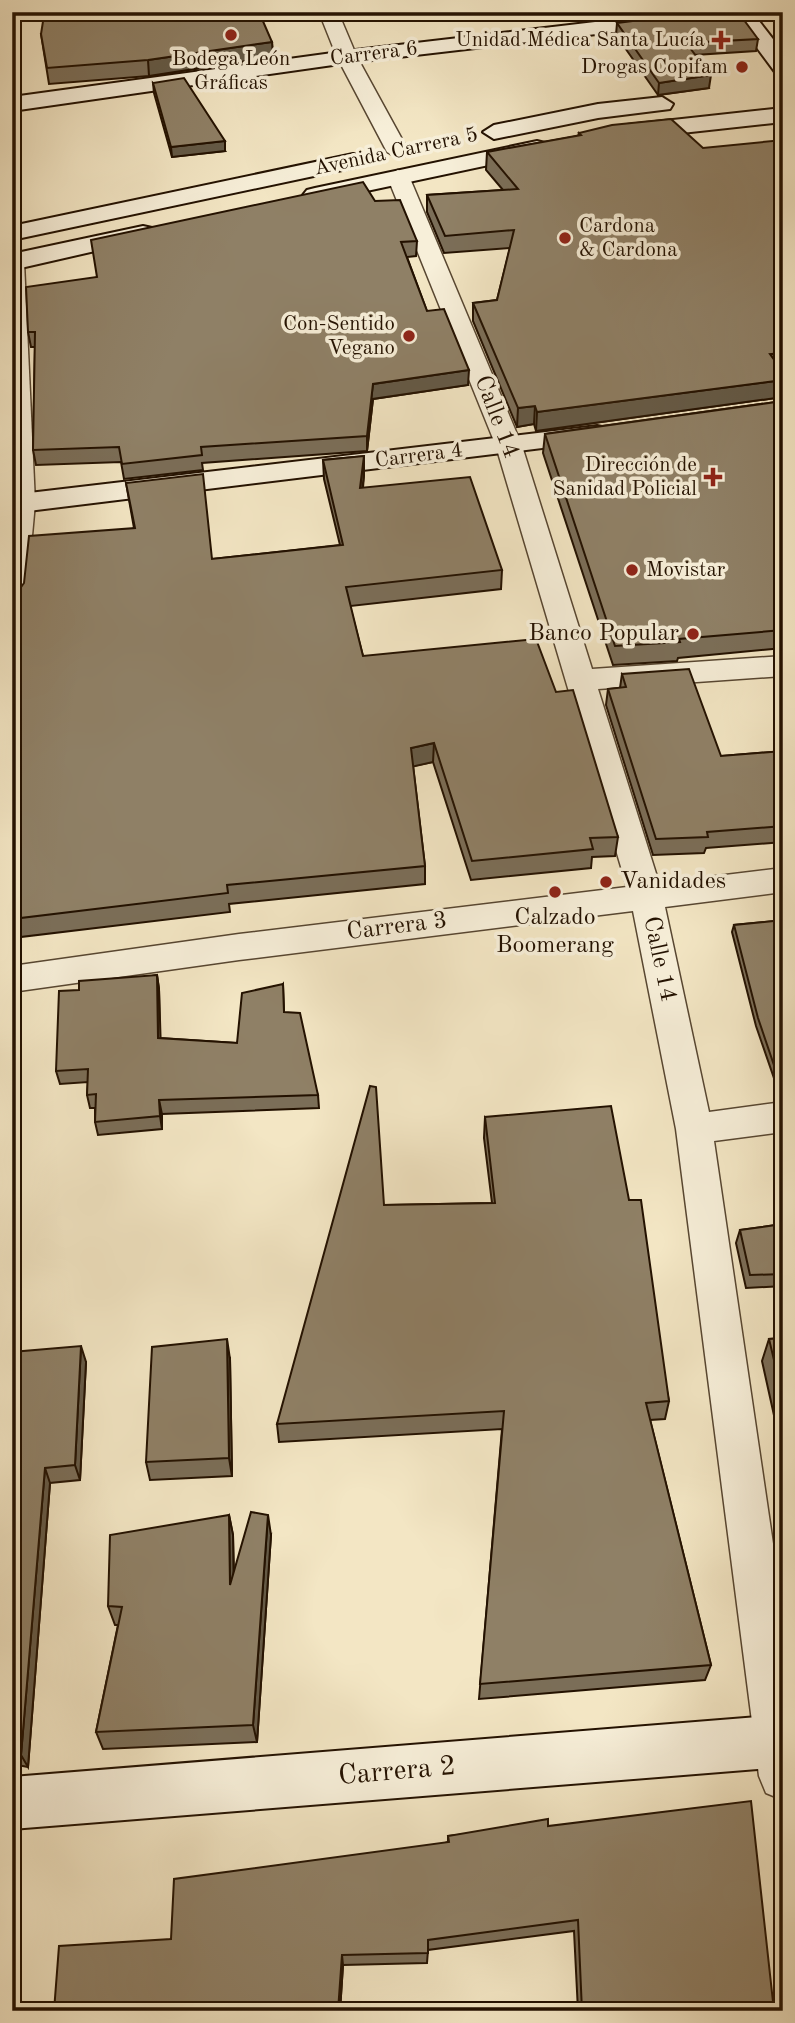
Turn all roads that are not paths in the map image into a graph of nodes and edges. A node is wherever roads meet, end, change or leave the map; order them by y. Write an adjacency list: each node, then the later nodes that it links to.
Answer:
1 (328, 12): 3 (street, Calle 14)
2 (738, 12): 3 (street, Carrera 6); 4 (street)
3 (347, 57): 6 (street, Carrera 6); 12 (street, Calle 14)
4 (783, 67)
5 (691, 100): 9 (street, Avenida Carrera 5)
6 (12, 104)
7 (783, 115): 8 (street)
8 (610, 133)
9 (478, 135)
10 (557, 144): 12 (street, Avenida Carrera 5)
11 (425, 146): 12 (street, Avenida Carrera 5)
12 (398, 164): 13 (street, Avenida Carrera 5); 15 (street, Avenida Carrera 5); 18 (street, Calle 14)
13 (292, 200)
14 (159, 229): 16 (street)
15 (12, 233)
16 (13, 262): 19 (street)
17 (618, 431): 18 (street, Carrera 4)
18 (509, 446): 19 (street, Carrera 4); 22 (street, Calle 14)
19 (17, 503): 20 (street)
20 (12, 601)
21 (783, 666): 22 (street)
22 (580, 680): 24 (street, Calle 14)
23 (783, 880): 24 (street, Carrera 3)
24 (646, 895): 25 (street, Carrera 3); 27 (street, Calle 14)
25 (12, 979)
26 (783, 1117): 27 (street)
27 (694, 1129): 28 (street, Calle 14)
28 (781, 1753): 29 (street, Carrera 2)
29 (12, 1803)

